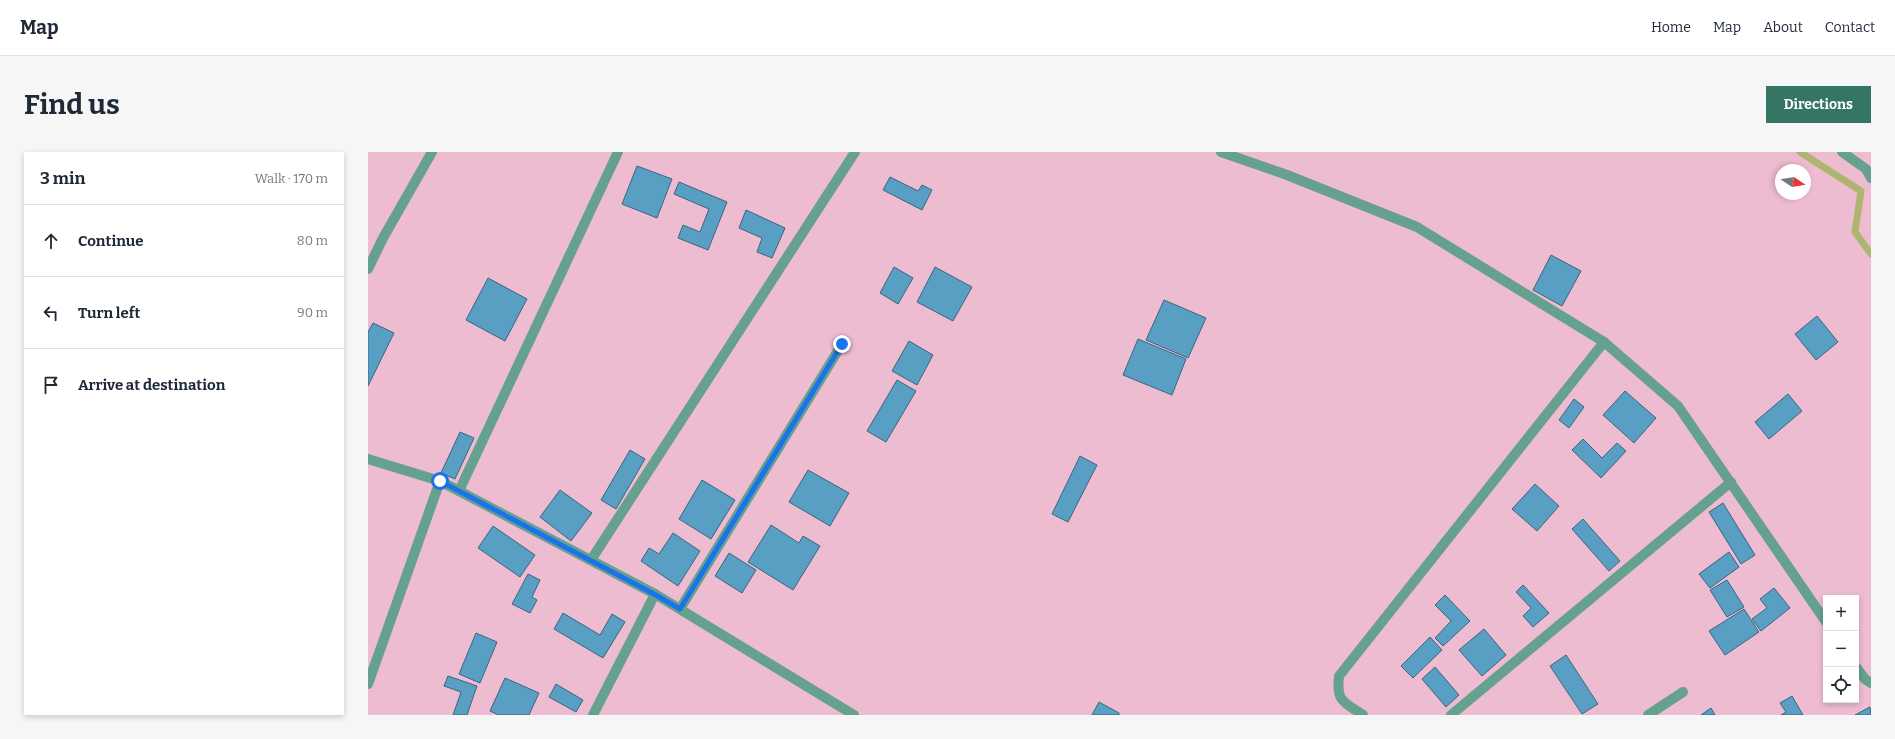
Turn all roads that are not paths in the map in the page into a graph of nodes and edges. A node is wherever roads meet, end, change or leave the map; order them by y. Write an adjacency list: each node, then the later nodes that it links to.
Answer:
1 (432, 152): 7 (street)
2 (618, 152): 13 (street)
3 (855, 152): 14 (street)
4 (1221, 152): 8 (street)
5 (1842, 152): 6 (street)
6 (1871, 178)
7 (368, 269)
8 (1604, 342): 12 (street); 24 (street)
9 (842, 344): 16 (street)
10 (368, 460): 11 (street)
11 (440, 481): 13 (street); 19 (street)
12 (1731, 482): 17 (street); 25 (street)
13 (459, 491): 14 (street)
14 (591, 560): 15 (street)
15 (654, 594): 16 (street); 22 (street)
16 (680, 609): 23 (street)
17 (1823, 618)
18 (1859, 671): 20 (street)
19 (368, 684)
20 (1871, 684)
21 (1683, 692): 26 (street)
22 (593, 715)
23 (854, 715)
24 (1363, 715)
25 (1452, 715)
26 (1648, 715)

